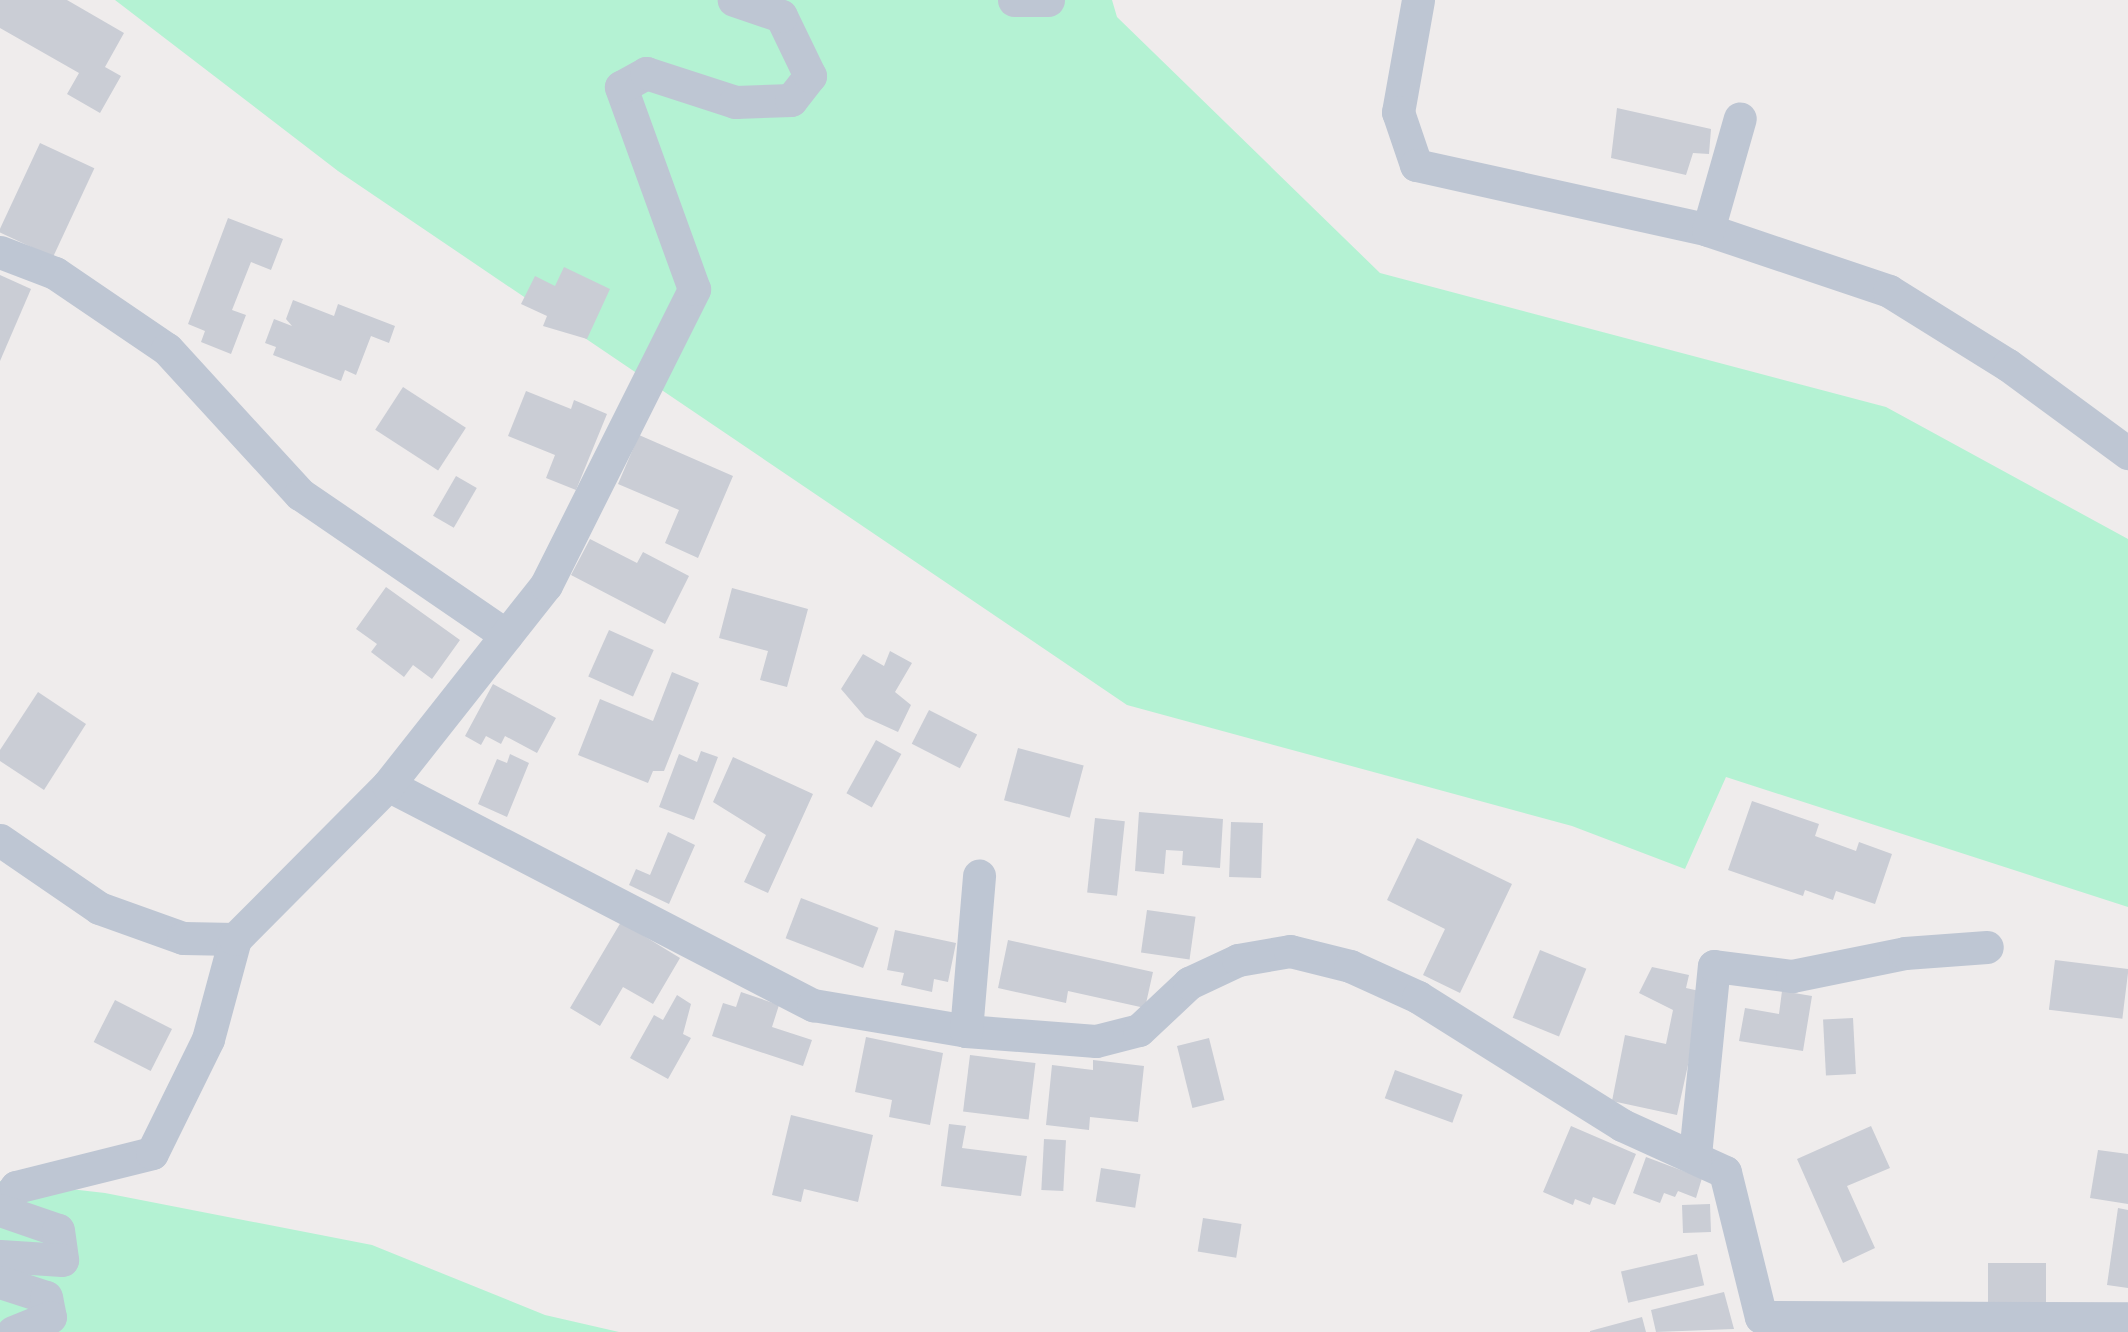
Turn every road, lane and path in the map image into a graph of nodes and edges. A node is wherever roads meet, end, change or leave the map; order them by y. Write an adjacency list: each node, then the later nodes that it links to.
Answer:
1 (734, 0): 9 (street)
2 (1014, 0): 3 (street)
3 (1048, 0)
4 (1418, 0): 6 (street)
5 (1740, 118): 6 (street)
6 (1708, 230): 8 (street)
7 (0, 252): 9 (street)
8 (2128, 453)
9 (506, 635): 10 (street)
10 (388, 785): 13 (street); 15 (street)
11 (0, 840): 13 (street)
12 (979, 876): 15 (street)
13 (235, 939): 17 (street)
14 (1987, 947): 16 (street)
15 (966, 1031): 16 (street)
16 (1695, 1155): 20 (street)
17 (0, 1209): 18 (street)
18 (0, 1256)
19 (0, 1282): 21 (street)
20 (2128, 1318)
21 (13, 1332)

